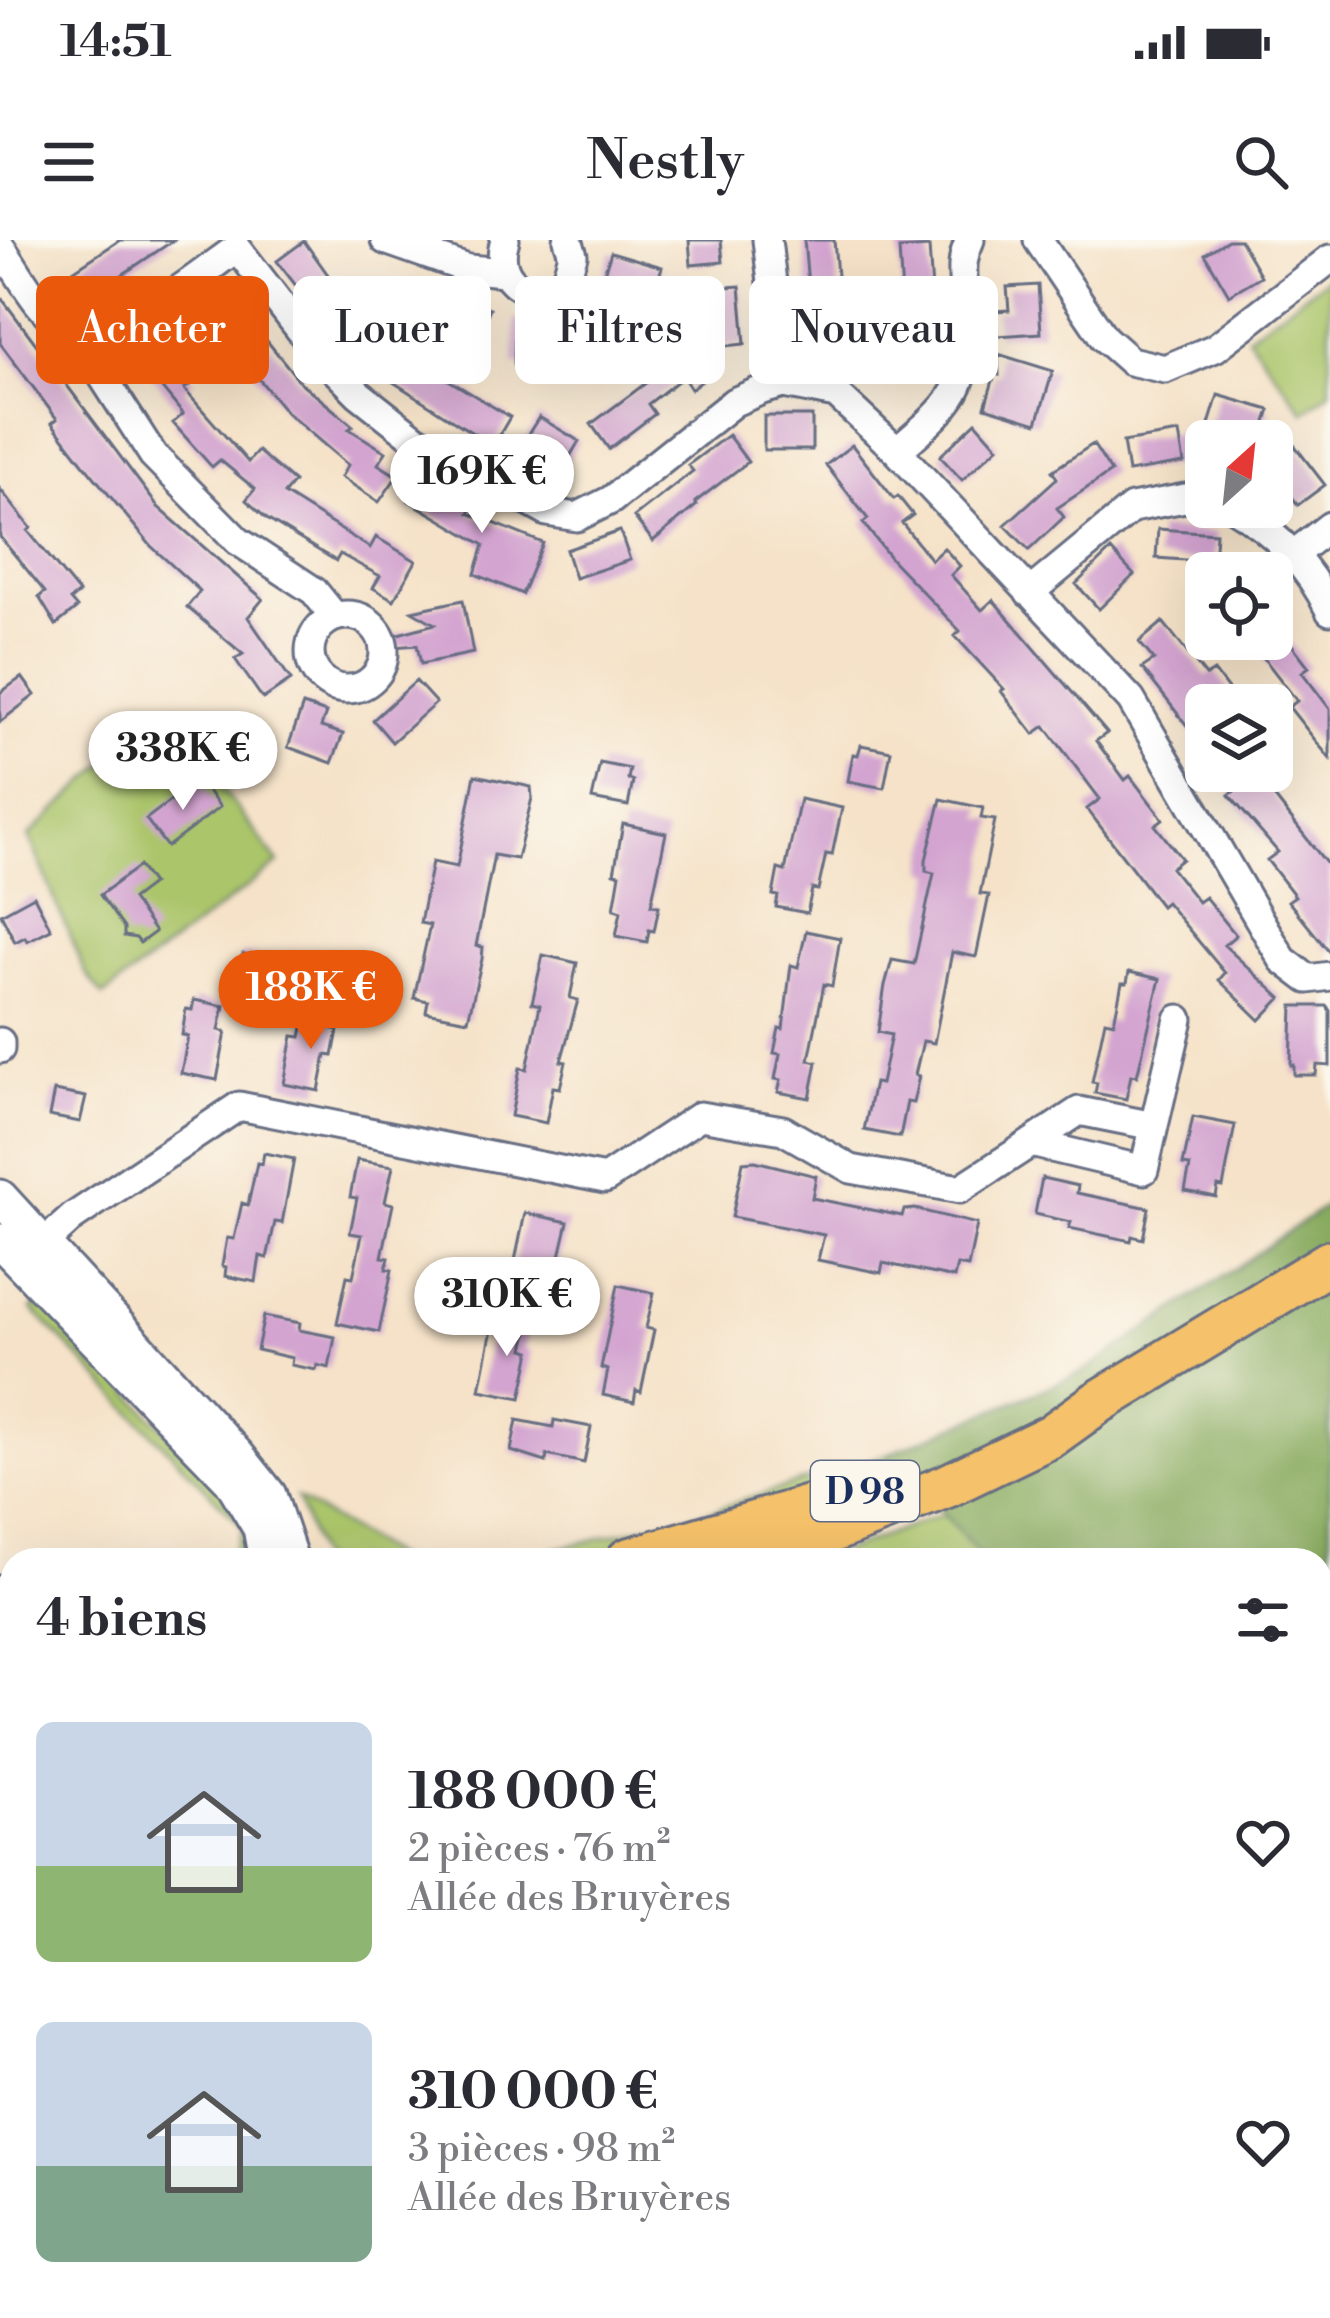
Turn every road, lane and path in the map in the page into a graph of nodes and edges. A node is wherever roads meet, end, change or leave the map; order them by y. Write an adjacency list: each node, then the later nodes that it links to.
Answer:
1 (385, 240): 10 (street)
2 (505, 240): 10 (street)
3 (568, 240): 10 (street)
4 (767, 240): 12 (street)
5 (970, 240): 16 (street)
6 (1038, 240): 9 (street)
7 (242, 244): 11 (street); 15 (street)
8 (0, 246): 13 (street)
9 (1330, 259)
10 (505, 272)
11 (197, 276)
12 (771, 276)
13 (36, 296)
14 (108, 384): 23 (street)
15 (784, 384): 16 (street)
16 (897, 451): 21 (street)
17 (1185, 498): 21 (street)
18 (1330, 526): 20 (street)
19 (1268, 528): 20 (street)
20 (1294, 554): 22 (street)
21 (1030, 593): 24 (street)
22 (1330, 610)
23 (334, 617)
24 (1330, 976)
25 (1179, 1019): 26 (street)
26 (1154, 1126): 27 (street); 27 (street)
27 (1031, 1142): 29 (street)
28 (0, 1197): 29 (street)
29 (21, 1249): 32 (street); 33 (street)
30 (1330, 1262): 31 (main road, D 98)
31 (1097, 1403): 34 (main road, D 98); 35 (main road, D 98)
32 (264, 1548)
33 (287, 1548)
34 (669, 1548)
35 (787, 1548)

